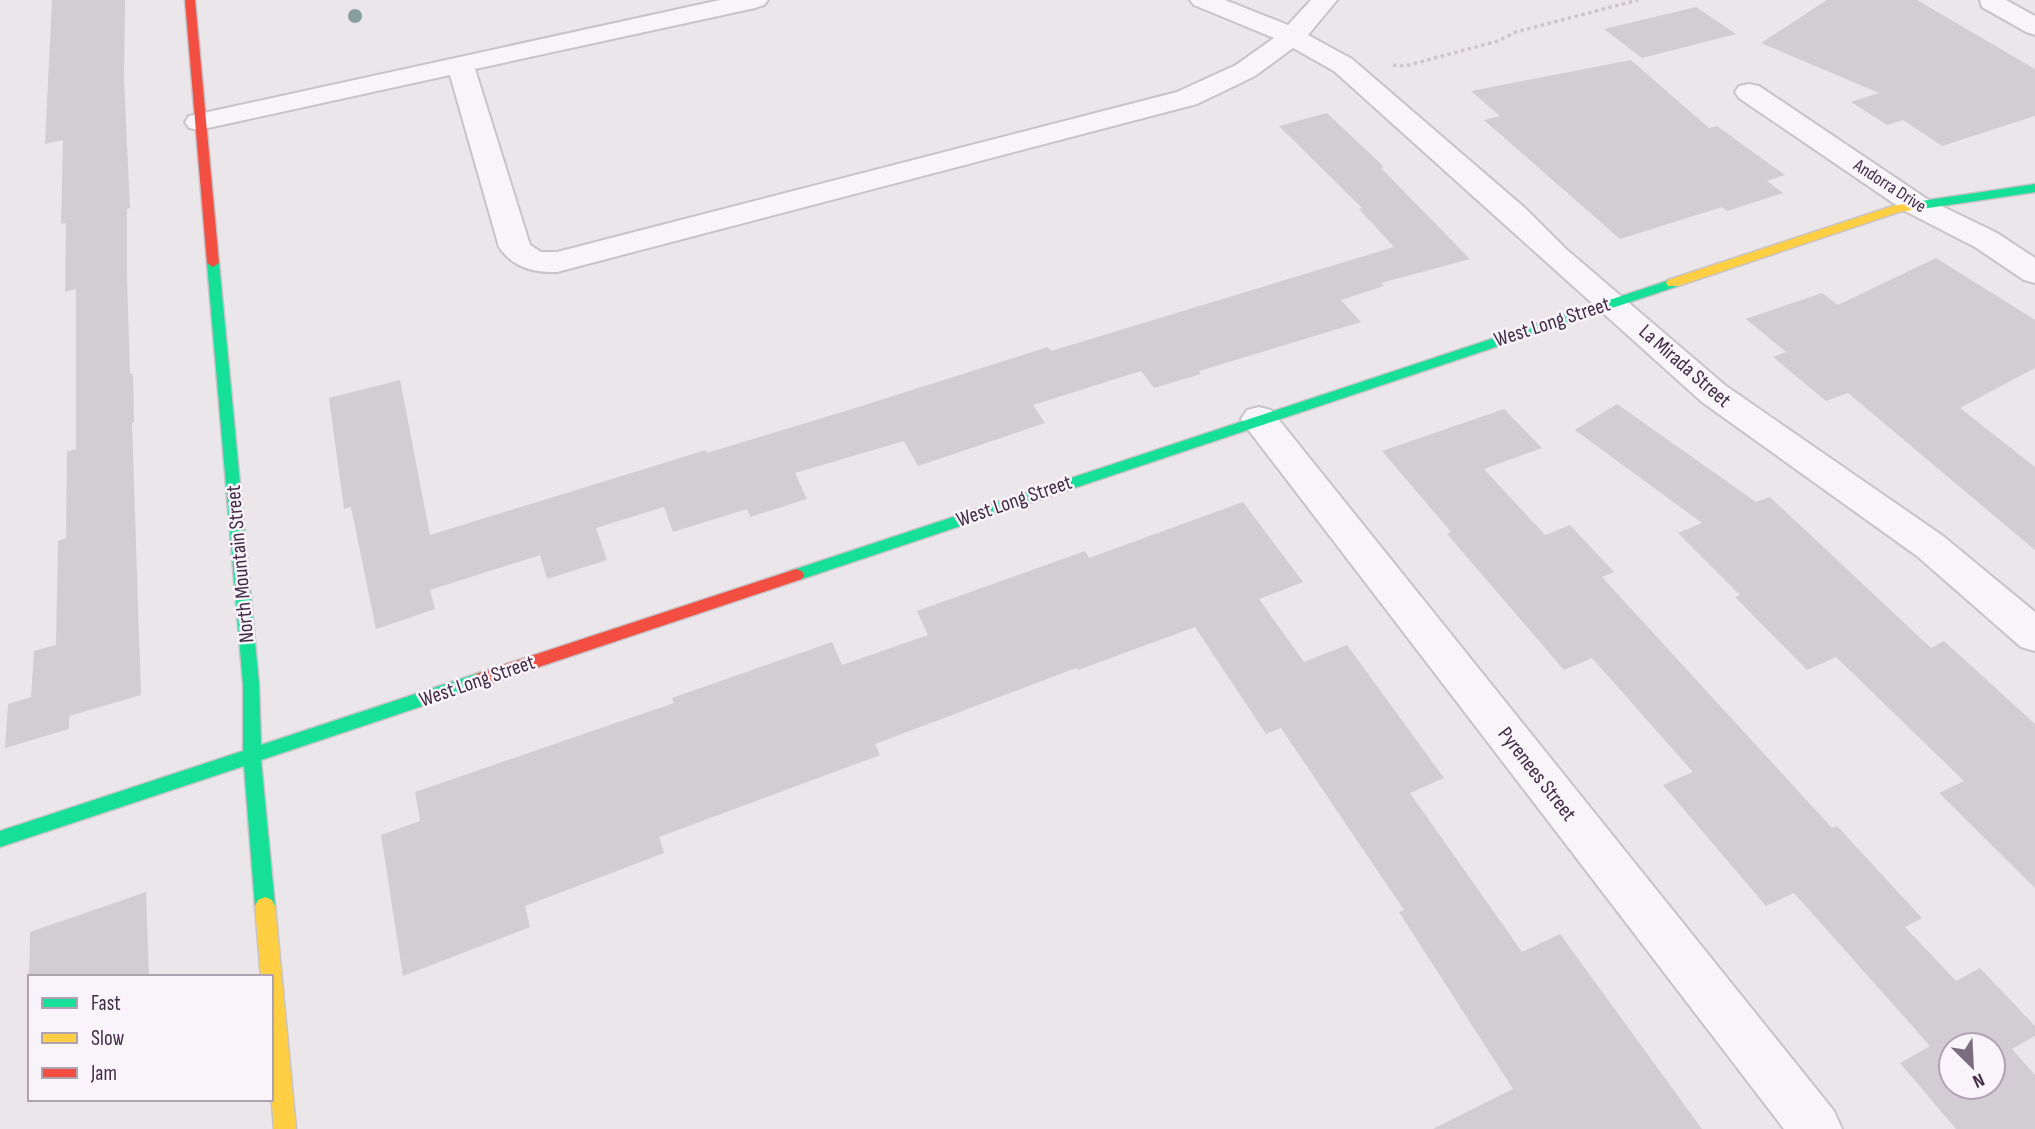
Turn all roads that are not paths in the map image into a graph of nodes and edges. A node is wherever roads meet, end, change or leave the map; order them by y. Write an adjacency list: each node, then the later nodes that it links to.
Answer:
1 (190, 0): 10 (street, North Mountain Street)
2 (755, 0): 8 (street)
3 (1203, 0): 7 (street, La Mirada Street)
4 (1324, 0): 7 (street)
5 (1991, 2): 6 (street)
6 (2035, 27)
7 (1292, 36): 8 (street); 14 (street, La Mirada Street)
8 (460, 64): 10 (street)
9 (1749, 92): 12 (street, Andorra Drive)
10 (199, 122): 17 (street, North Mountain Street)
11 (2035, 188): 12 (street, West Long Street)
12 (1916, 205): 13 (street, Andorra Drive); 14 (street, West Long Street)
13 (2035, 273)
14 (1611, 302): 15 (street, West Long Street); 16 (street, La Mirada Street)
15 (1258, 419): 17 (street, West Long Street); 22 (street, Pyrenees Street)
16 (2035, 635)
17 (253, 756): 18 (street, West Long Street); 19 (street, North Mountain Street)
18 (0, 839)
19 (272, 975)
20 (273, 989): 21 (street, North Mountain Street)
21 (285, 1129)
22 (1816, 1129)

